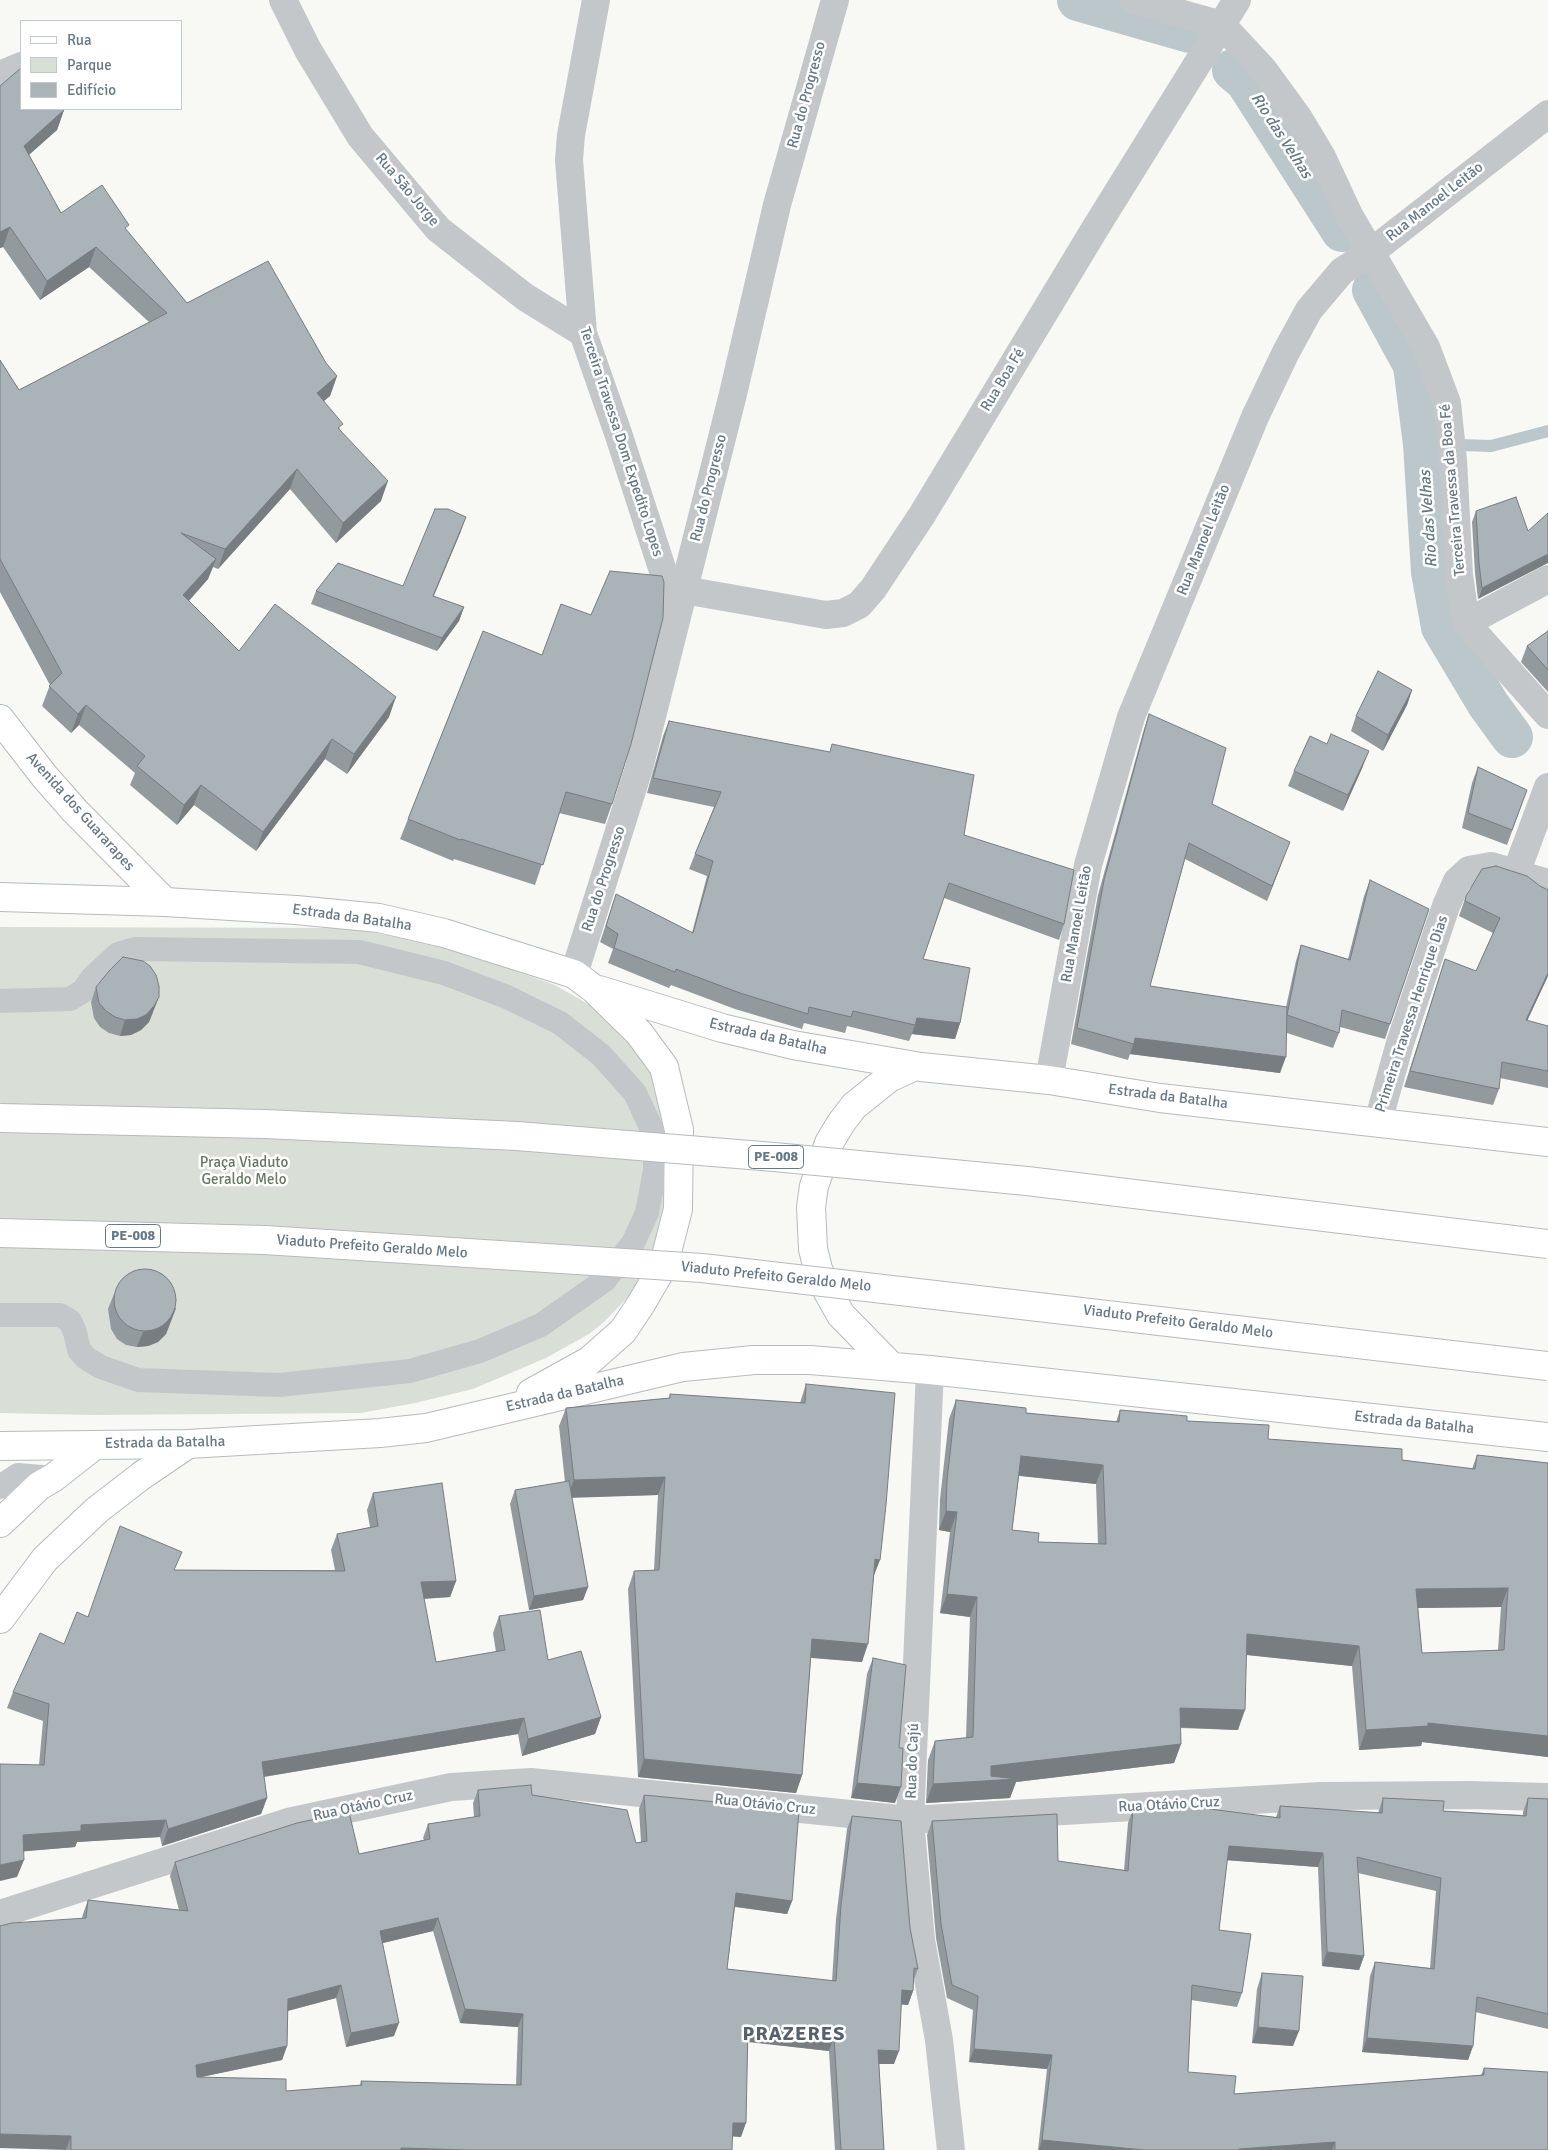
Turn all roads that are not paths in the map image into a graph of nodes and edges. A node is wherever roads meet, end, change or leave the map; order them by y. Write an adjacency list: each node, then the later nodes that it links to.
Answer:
1 (283, 0): 11 (street, Rua São Jorge)
2 (596, 0): 11 (street, Terceira Travessa Dom Expedito Lopes)
3 (835, 0): 13 (street, Rua do Progresso)
4 (1133, 0): 6 (street)
5 (1238, 0): 6 (street, Rua Boa Fé)
6 (1222, 25): 10 (street, Terceira Travessa da Boa Fé); 13 (street, Rua Boa Fé)
7 (20, 66): 8 (street)
8 (0, 75)
9 (1548, 114): 10 (street, Rua Manoel Leitão)
10 (1370, 252): 14 (street, Terceira Travessa da Boa Fé); 25 (street, Rua Manoel Leitão)
11 (583, 333): 13 (street, Terceira Travessa Dom Expedito Lopes)
12 (1548, 579): 14 (street)
13 (681, 602): 22 (street, Rua do Progresso)
14 (1466, 624): 15 (street)
15 (1548, 715)
16 (0, 719): 21 (main road, Avenida dos Guararapes)
17 (1548, 787): 18 (street)
18 (1516, 873): 19 (street, Primeira Travessa Henrique Dias); 27 (street, Primeira Travessa Henrique Dias)
19 (1548, 883)
20 (0, 897): 21 (main road, Estrada da Batalha)
21 (165, 902): 22 (main road, Estrada da Batalha)
22 (584, 982): 24 (main road, Estrada da Batalha); 35 (main road)
23 (0, 1001): 31 (lane)
24 (916, 1066): 25 (main road, Estrada da Batalha); 33 (main road)
25 (1049, 1080): 27 (main road, Estrada da Batalha)
26 (0, 1118): 30 (main road, PE-008, bridge)
27 (1378, 1122): 28 (main road, Estrada da Batalha)
28 (1548, 1142)
29 (0, 1232): 32 (main road, Viaduto Prefeito Geraldo Melo / PE-008, bridge)
30 (1548, 1244)
31 (0, 1315)
32 (1548, 1366)
33 (892, 1367): 34 (main road, Estrada da Batalha); 35 (main road, Estrada da Batalha)
34 (930, 1370): 36 (main road, Estrada da Batalha); 45 (street, Rua do Cajú)
35 (501, 1410): 37 (main road, Estrada da Batalha)
36 (1548, 1437)
37 (188, 1444): 38 (main road, Estrada da Batalha); 43 (main road)
38 (95, 1445): 39 (main road, Estrada da Batalha); 40 (main road)
39 (0, 1446)
40 (53, 1478): 41 (lane); 42 (main road)
41 (0, 1487)
42 (0, 1523)
43 (0, 1619)
44 (1548, 1797): 45 (street, Rua Otávio Cruz)
45 (910, 1820): 46 (street, Rua Otávio Cruz); 47 (street, Rua do Cajú)
46 (0, 1914)
47 (951, 2150)

